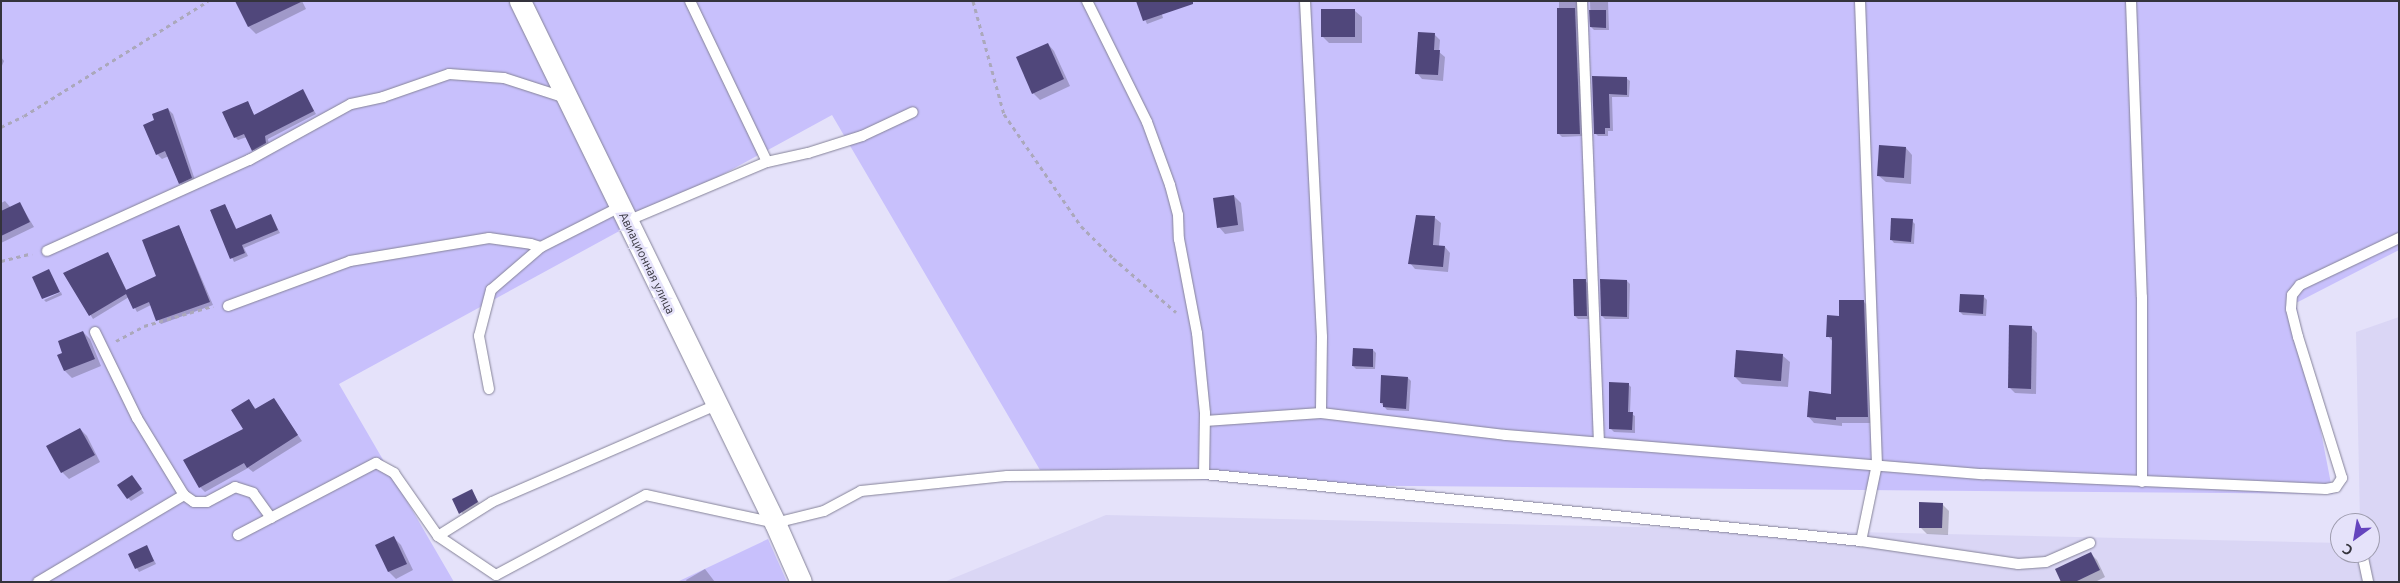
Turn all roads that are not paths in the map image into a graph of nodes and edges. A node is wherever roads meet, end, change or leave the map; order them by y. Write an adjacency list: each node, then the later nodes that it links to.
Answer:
1 (520, 1): 8 (street, Авиационная улица)
2 (690, 1): 10 (lane)
3 (1087, 1): 20 (lane)
4 (1305, 1): 19 (lane)
5 (1582, 1): 21 (lane)
6 (1860, 1): 22 (lane)
7 (2131, 1): 24 (lane)
8 (567, 98): 11 (street, Авиационная улица); 14 (lane)
9 (912, 112): 10 (lane)
10 (766, 162): 11 (lane)
11 (623, 214): 13 (lane); 18 (street, Авиационная улица)
12 (2399, 238): 24 (lane)
13 (541, 247): 15 (lane); 17 (lane)
14 (48, 251)
15 (228, 306)
16 (95, 332): 25 (lane)
17 (489, 389)
18 (716, 405): 27 (street, Авиационная улица); 29 (lane)
19 (1320, 413): 20 (lane); 21 (lane)
20 (1204, 421): 23 (lane)
21 (1599, 441): 22 (lane)
22 (1878, 464): 24 (lane); 30 (lane)
23 (1204, 474): 27 (lane); 30 (lane)
24 (2142, 482)
25 (184, 495): 26 (lane); 33 (lane)
26 (271, 518): 28 (lane); 29 (lane)
27 (775, 523): 29 (lane); 34 (street, Авиационная улица)
28 (238, 535)
29 (438, 536)
30 (1860, 541): 31 (lane)
31 (2090, 543)
32 (2364, 563): 35 (lane)
33 (38, 582)
34 (801, 582)
35 (2368, 582)

